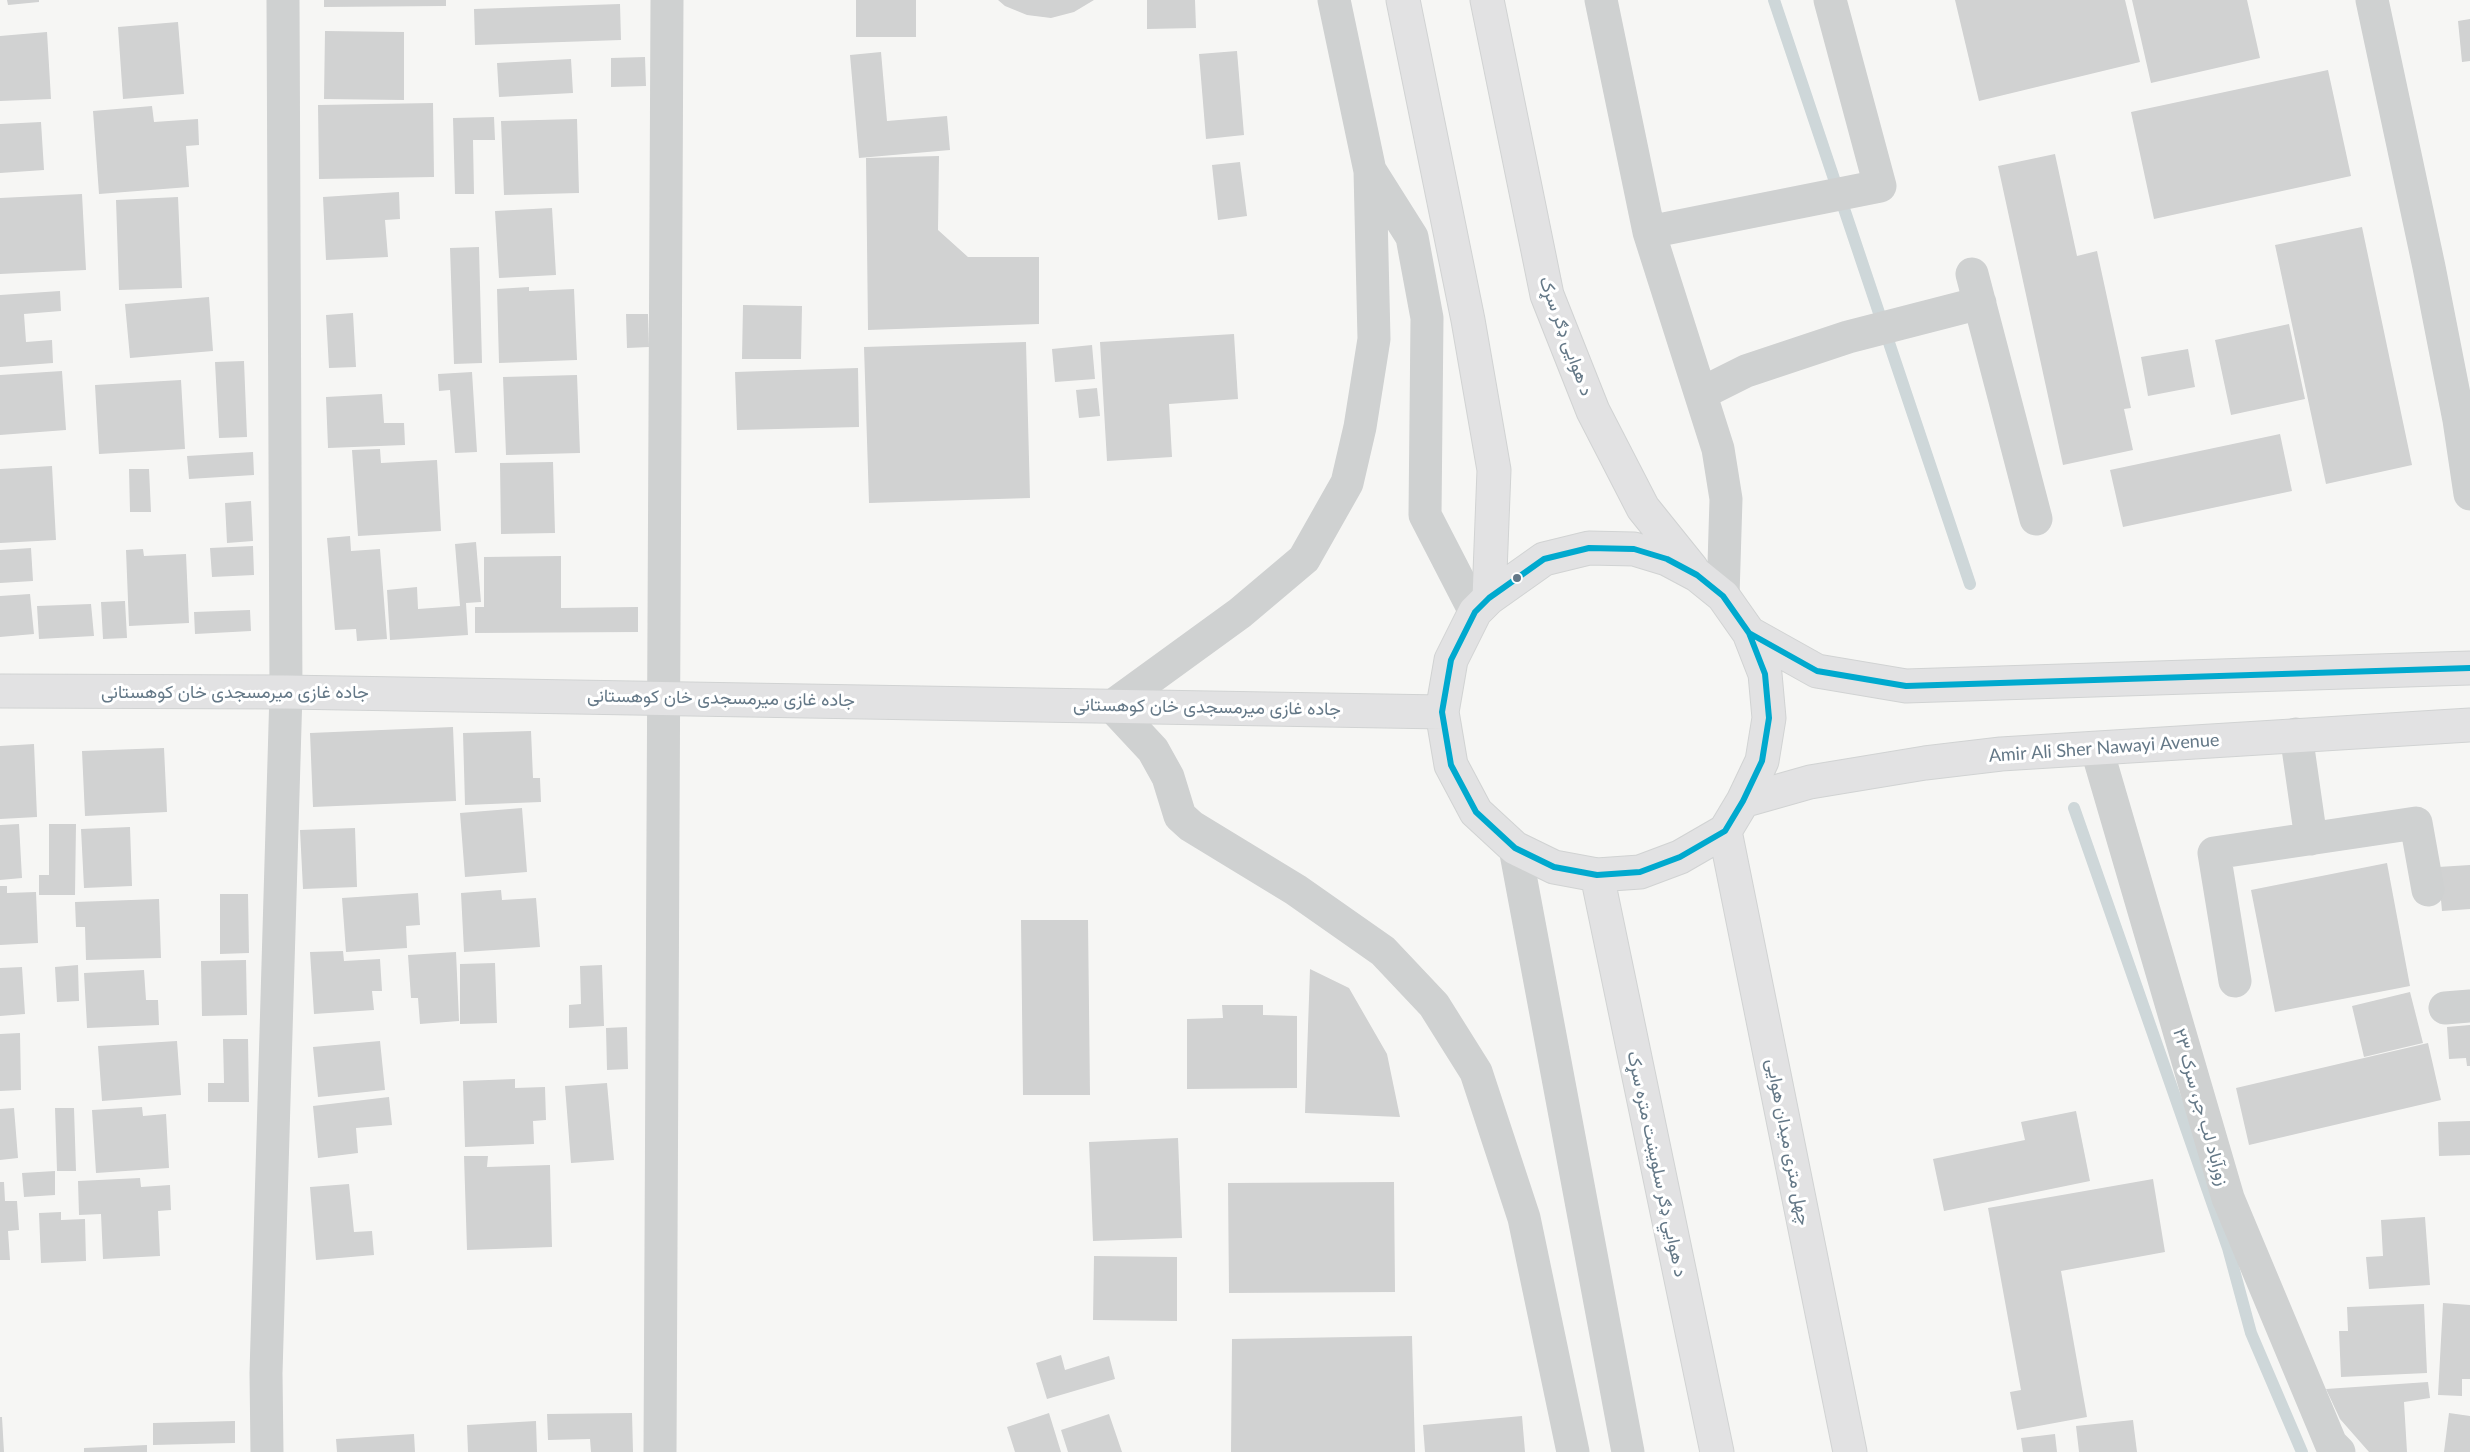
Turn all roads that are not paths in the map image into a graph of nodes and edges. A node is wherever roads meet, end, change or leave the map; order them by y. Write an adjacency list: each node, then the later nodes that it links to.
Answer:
1 (283, 0): 20 (street)
2 (667, 0): 21 (street)
3 (1334, 0): 9 (street)
4 (1403, 0): 16 (main road)
5 (1487, 0): 14 (main road, د هوایی ډګر سړک)
6 (1601, 0): 10 (street)
7 (1830, 0): 10 (street)
8 (2372, 0): 12 (street)
9 (1370, 171): 16 (street); 22 (street)
10 (1649, 232): 11 (street)
11 (1702, 393): 13 (street); 15 (street)
12 (2470, 494)
13 (2036, 519)
14 (1697, 575): 15 (main road); 16 (main road)
15 (1723, 596): 17 (main road)
16 (1482, 605): 23 (main road)
17 (1749, 633): 18 (main road); 27 (main road)
18 (2470, 668)
19 (0, 692): 20 (main road, جاده غازی میرمسجدی خان کوهستانی)
20 (286, 692): 21 (main road, جاده غازی میرمسجدی خان کوهستانی); 34 (street)
21 (665, 697): 22 (main road, جاده غازی میرمسجدی خان کوهستانی); 35 (street)
22 (1112, 706): 23 (main road, جاده غازی میرمسجدی خان کوهستانی); 36 (street)
23 (1442, 712): 30 (main road)
24 (2470, 725): 25 (main road, Amir Ali Sher Nawayi Avenue)
25 (2296, 734): 26 (main road, Amir Ali Sher Nawayi Avenue); 29 (street)
26 (2097, 750): 27 (main road, Amir Ali Sher Nawayi Avenue); 40 (street, زورآباد لب جر، سرک ۲۳)
27 (1743, 801): 28 (main road)
28 (1725, 831): 31 (main road); 39 (main road, چهل متری میدان هوایی)
29 (2311, 839): 32 (street); 33 (street)
30 (1515, 848): 31 (main road); 37 (street)
31 (1597, 875): 38 (main road, د هوايي ډګر سلویښت متره سړک)
32 (2428, 890)
33 (2235, 981)
34 (267, 1452)
35 (660, 1452)
36 (1573, 1452)
37 (1628, 1452)
38 (1717, 1452)
39 (1850, 1452)
40 (2339, 1452)

